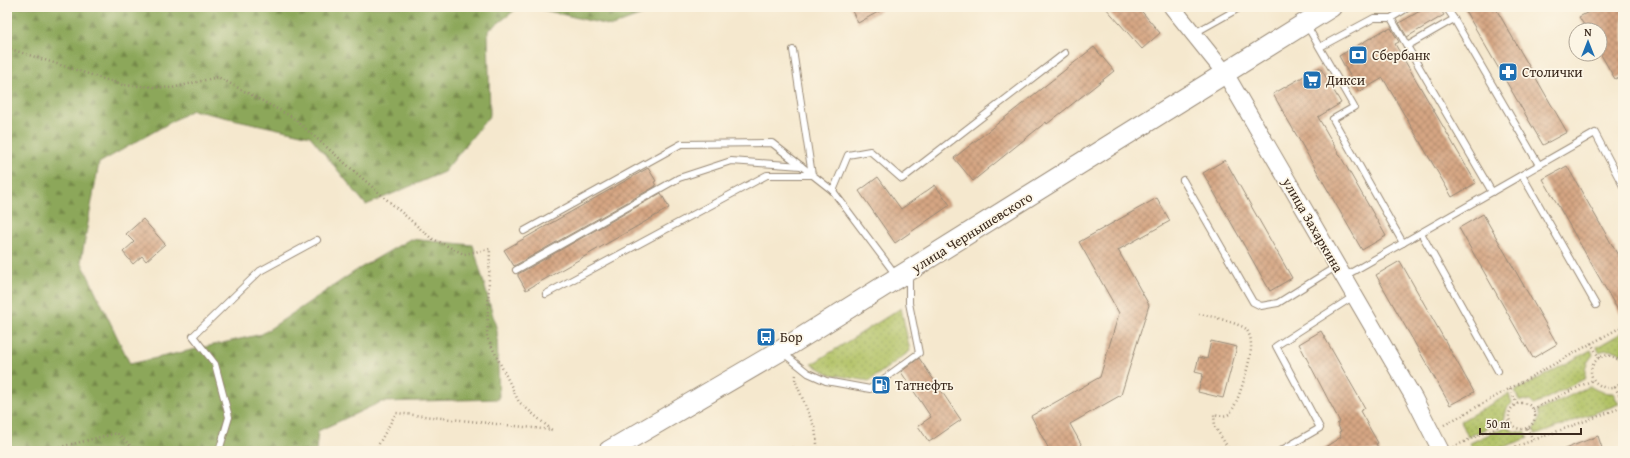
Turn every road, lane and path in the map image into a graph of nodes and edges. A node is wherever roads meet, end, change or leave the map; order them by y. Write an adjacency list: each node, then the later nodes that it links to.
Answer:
1 (1172, 7): 9 (street, улица Захаркина)
2 (1241, 7): 9 (lane)
3 (1331, 7): 8 (main road, улица Чернышевского)
4 (1409, 7): 6 (lane)
5 (1446, 7): 7 (lane)
6 (1390, 18): 10 (lane); 11 (lane)
7 (1454, 20): 10 (lane); 16 (lane)
8 (1306, 23): 11 (lane); 15 (main road, улица Чернышевского)
9 (1193, 34): 15 (street, улица Захаркина)
10 (1408, 46): 23 (lane)
11 (1320, 47): 27 (lane)
12 (7, 48): 58 (path)
13 (793, 50): 18 (lane)
14 (1065, 53): 22 (lane)
15 (1224, 73): 29 (street, улица Захаркина); 30 (main road, улица Чернышевского)
16 (1539, 165): 19 (lane); 21 (lane)
17 (801, 166): 18 (lane); 24 (lane); 28 (lane)
18 (812, 174): 22 (lane); 31 (lane)
19 (1522, 175): 23 (lane); 33 (lane)
20 (1183, 180): 29 (lane)
21 (1623, 186)
22 (833, 191): 30 (lane)
23 (1492, 192): 25 (lane)
24 (524, 231)
25 (1420, 233): 27 (lane); 41 (lane)
26 (317, 240): 57 (lane)
27 (1404, 243): 29 (lane)
28 (516, 270)
29 (1340, 271): 32 (street, улица Захаркина)
30 (904, 275): 37 (main road, улица Чернышевского); 39 (lane)
31 (546, 294)
32 (1354, 296): 52 (street, улица Захаркина); 64 (lane)
33 (1596, 305)
34 (1199, 314): 63 (path)
35 (1623, 326): 36 (path)
36 (1591, 343): 38 (path); 45 (path)
37 (780, 351): 39 (lane); 59 (main road, улица Чернышевского)
38 (1599, 358): 40 (path); 43 (path)
39 (798, 365): 62 (path)
40 (1623, 365)
41 (1498, 371)
42 (1623, 379): 44 (path)
43 (1593, 380): 44 (path); 49 (path)
44 (1615, 387): 46 (path)
45 (1510, 388): 47 (path); 52 (path)
46 (1623, 403)
47 (1517, 404): 49 (path); 50 (path)
48 (1623, 407): 53 (path)
49 (1533, 409): 51 (path)
50 (1510, 421): 51 (path); 54 (path)
51 (1527, 428): 53 (path)
52 (1431, 432): 54 (street, улица Захаркина)
53 (1533, 440): 65 (path)
54 (1446, 450)
55 (44, 451): 56 (path)
56 (136, 451)
57 (218, 451)
58 (375, 451)
59 (609, 451)
60 (768, 451): 61 (path)
61 (802, 451)
62 (818, 451)
63 (1230, 451)
64 (1280, 451)
65 (1504, 451)

